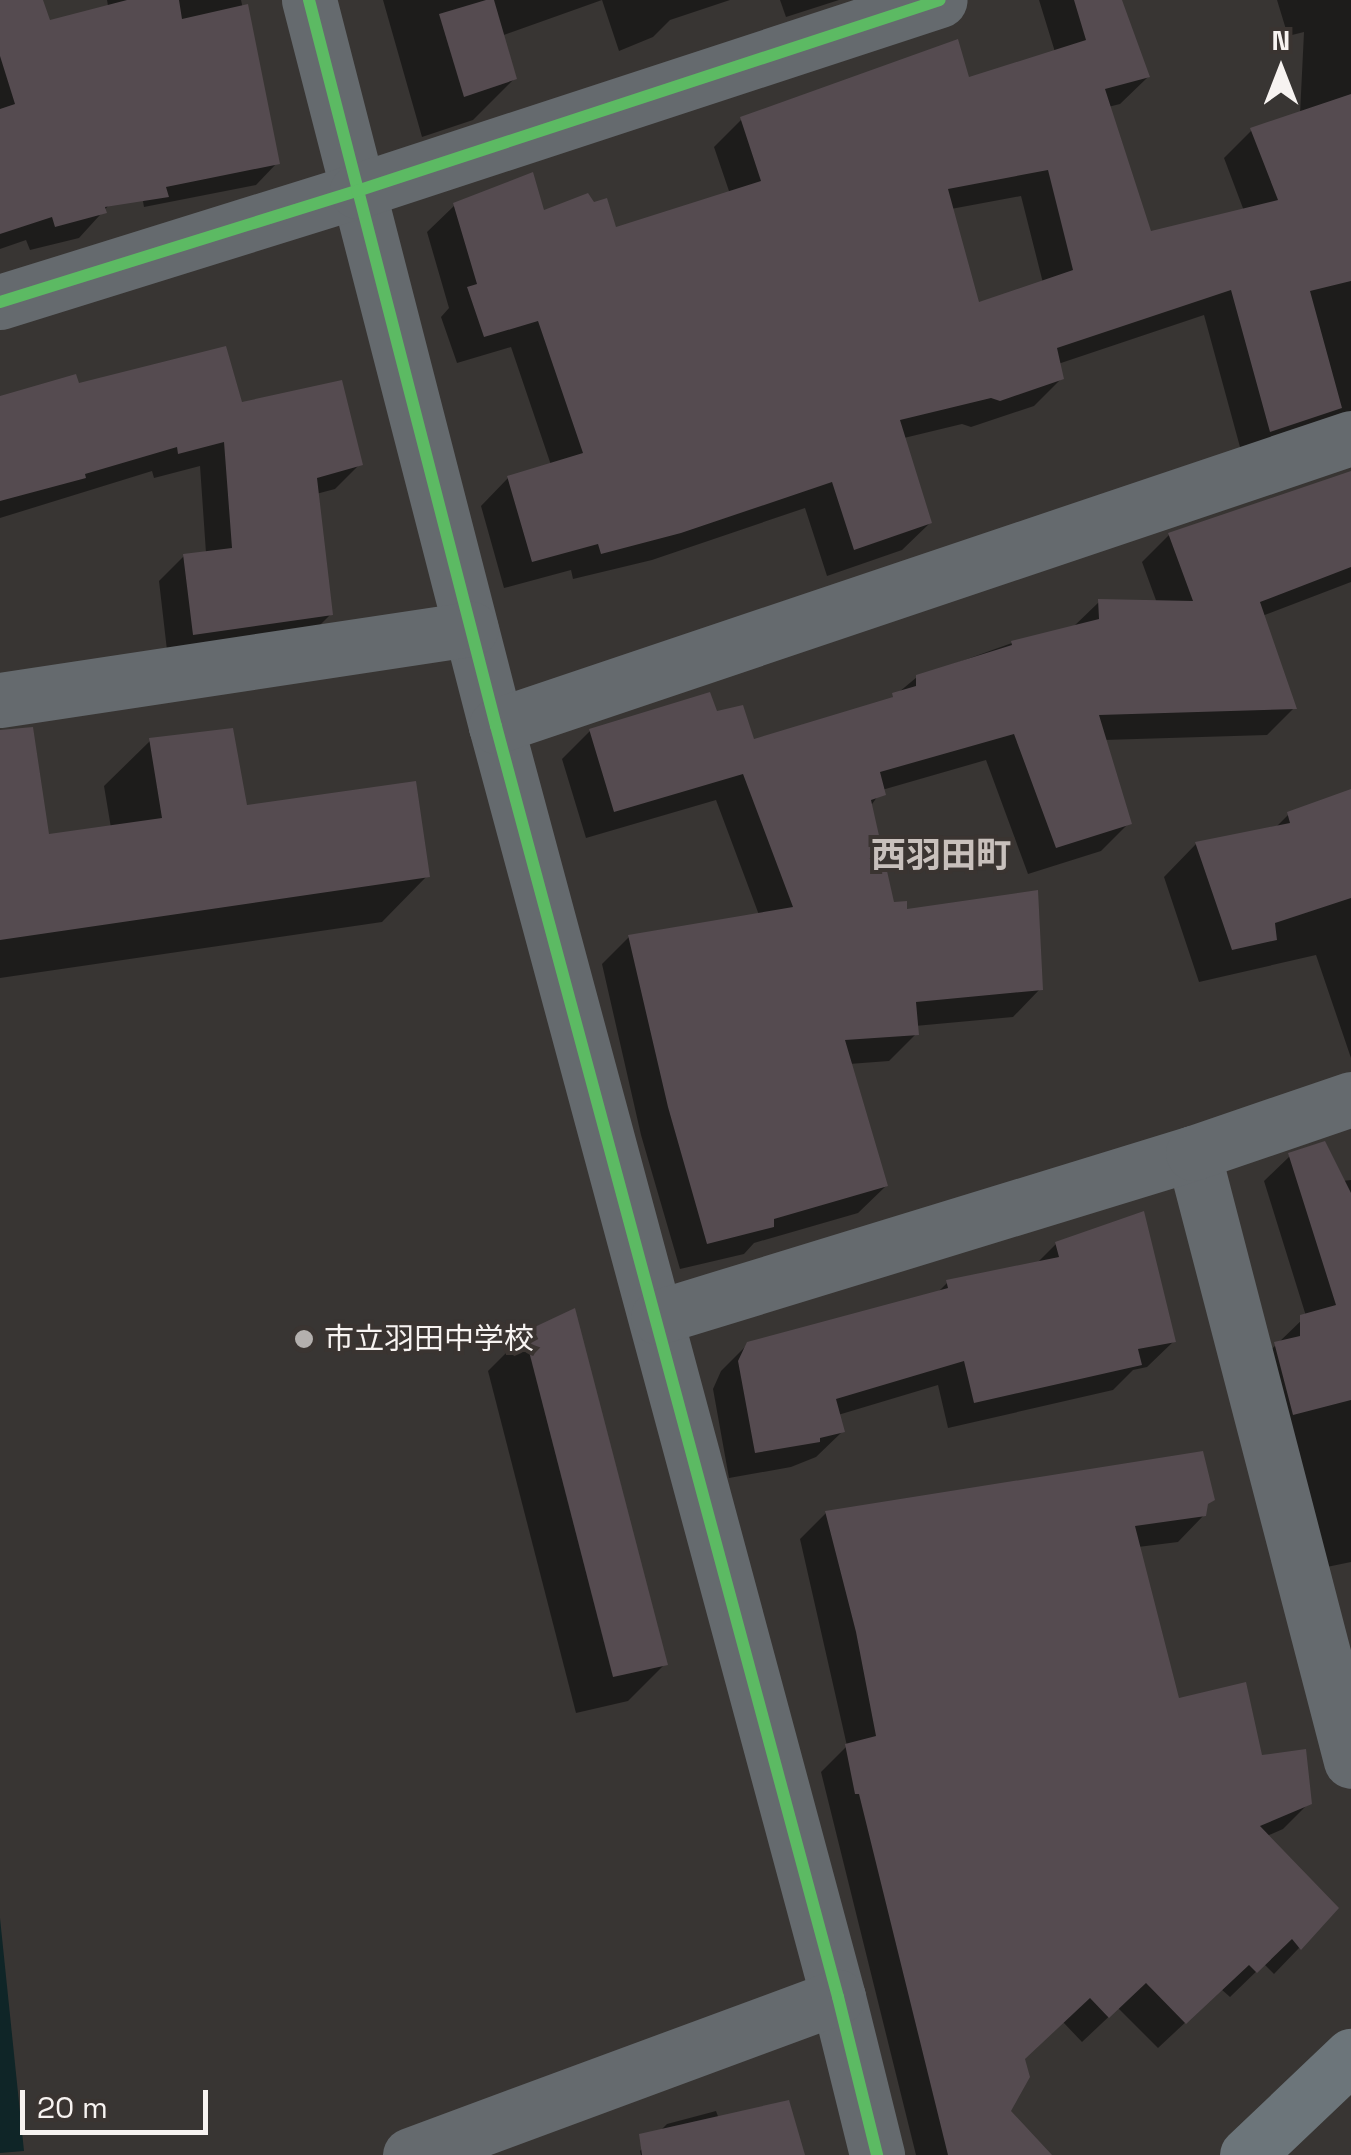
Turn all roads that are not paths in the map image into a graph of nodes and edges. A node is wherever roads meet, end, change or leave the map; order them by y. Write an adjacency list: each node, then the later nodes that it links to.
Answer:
1 (309, 0): 3 (street)
2 (940, 0): 3 (street)
3 (357, 191): 4 (street); 6 (street)
4 (0, 302)
5 (1351, 438): 8 (street)
6 (471, 629): 7 (street); 8 (street)
7 (0, 700)
8 (496, 726): 11 (street)
9 (1351, 1099): 10 (street)
10 (1193, 1153): 11 (street); 12 (street)
11 (658, 1317): 13 (street)
12 (1351, 1761)
13 (838, 1997): 15 (street); 16 (street)
14 (1351, 2056): 17 (main road)
15 (410, 2155)
16 (876, 2155)
17 (1248, 2155)

